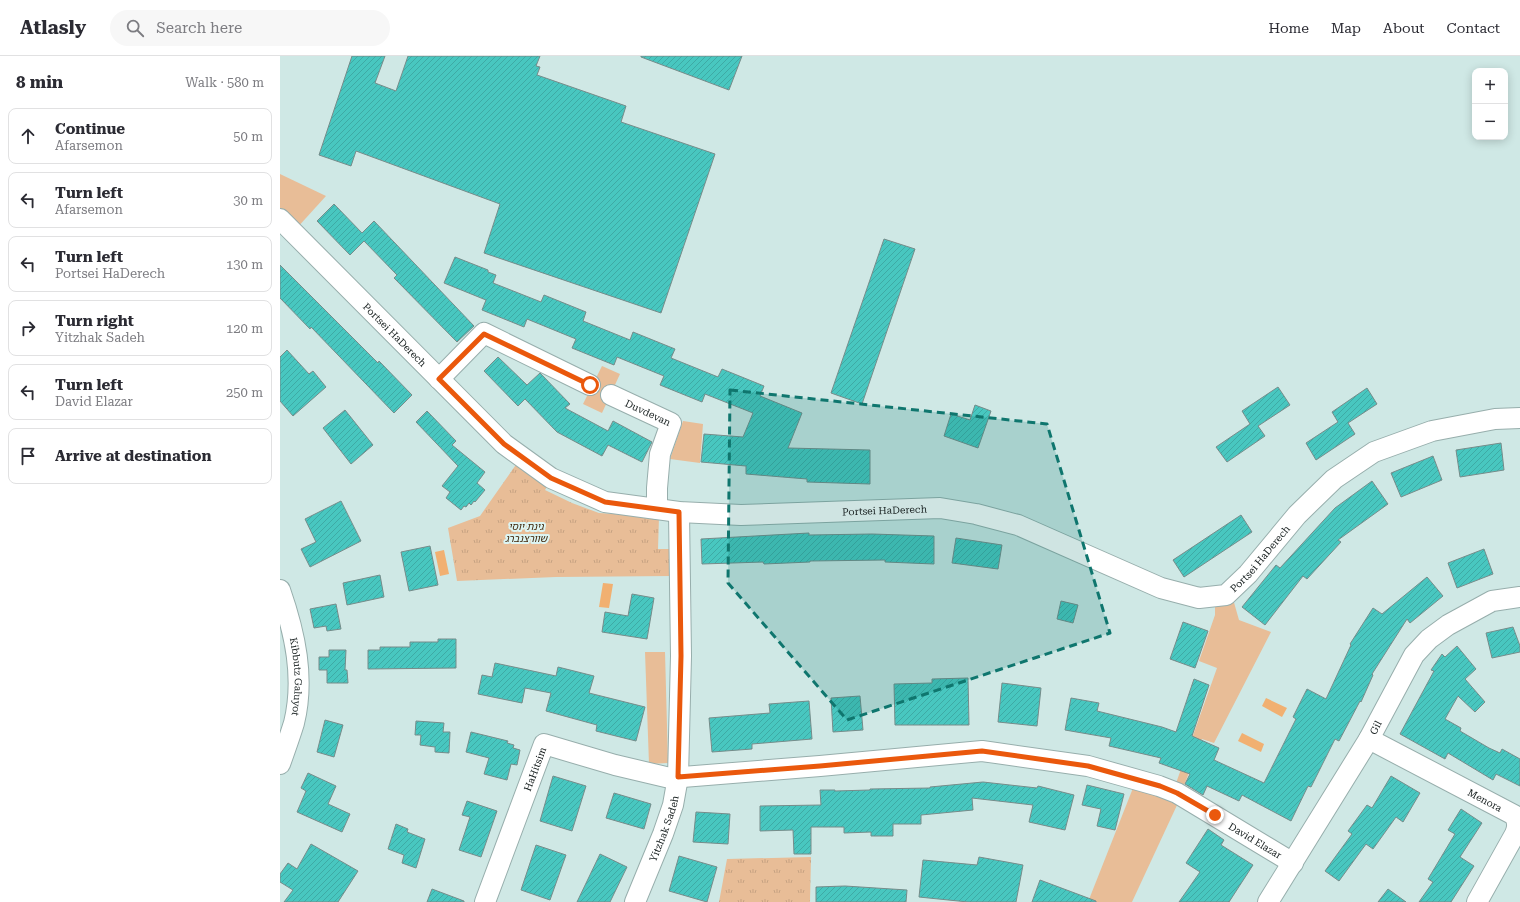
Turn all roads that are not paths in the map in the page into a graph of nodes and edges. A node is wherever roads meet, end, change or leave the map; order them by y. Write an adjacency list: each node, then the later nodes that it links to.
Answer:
1 (280, 219): 2 (street, Portsei HaDerech)
2 (439, 379): 3 (street); 6 (street, Portsei HaDerech)
3 (590, 385)
4 (611, 395): 6 (street, Duvdevan)
5 (1520, 418): 7 (street, Portsei HaDerech)
6 (657, 509): 7 (street, Portsei HaDerech)
7 (679, 512): 12 (street, Yitzhak Sadeh)
8 (280, 590): 11 (street, Kibbutz Galuyot)
9 (1520, 597): 10 (street, Gil)
10 (1369, 739): 13 (street, Menora); 14 (street, Gil)
11 (280, 764)
12 (678, 777): 14 (street, David Elazar); 15 (street, HaHitsim); 16 (street, Yitzhak Sadeh)
13 (1517, 817): 18 (street, Menora)
14 (1293, 863): 17 (street, Gil)
15 (485, 902)
16 (636, 902)
17 (1268, 902)
18 (1477, 902)

